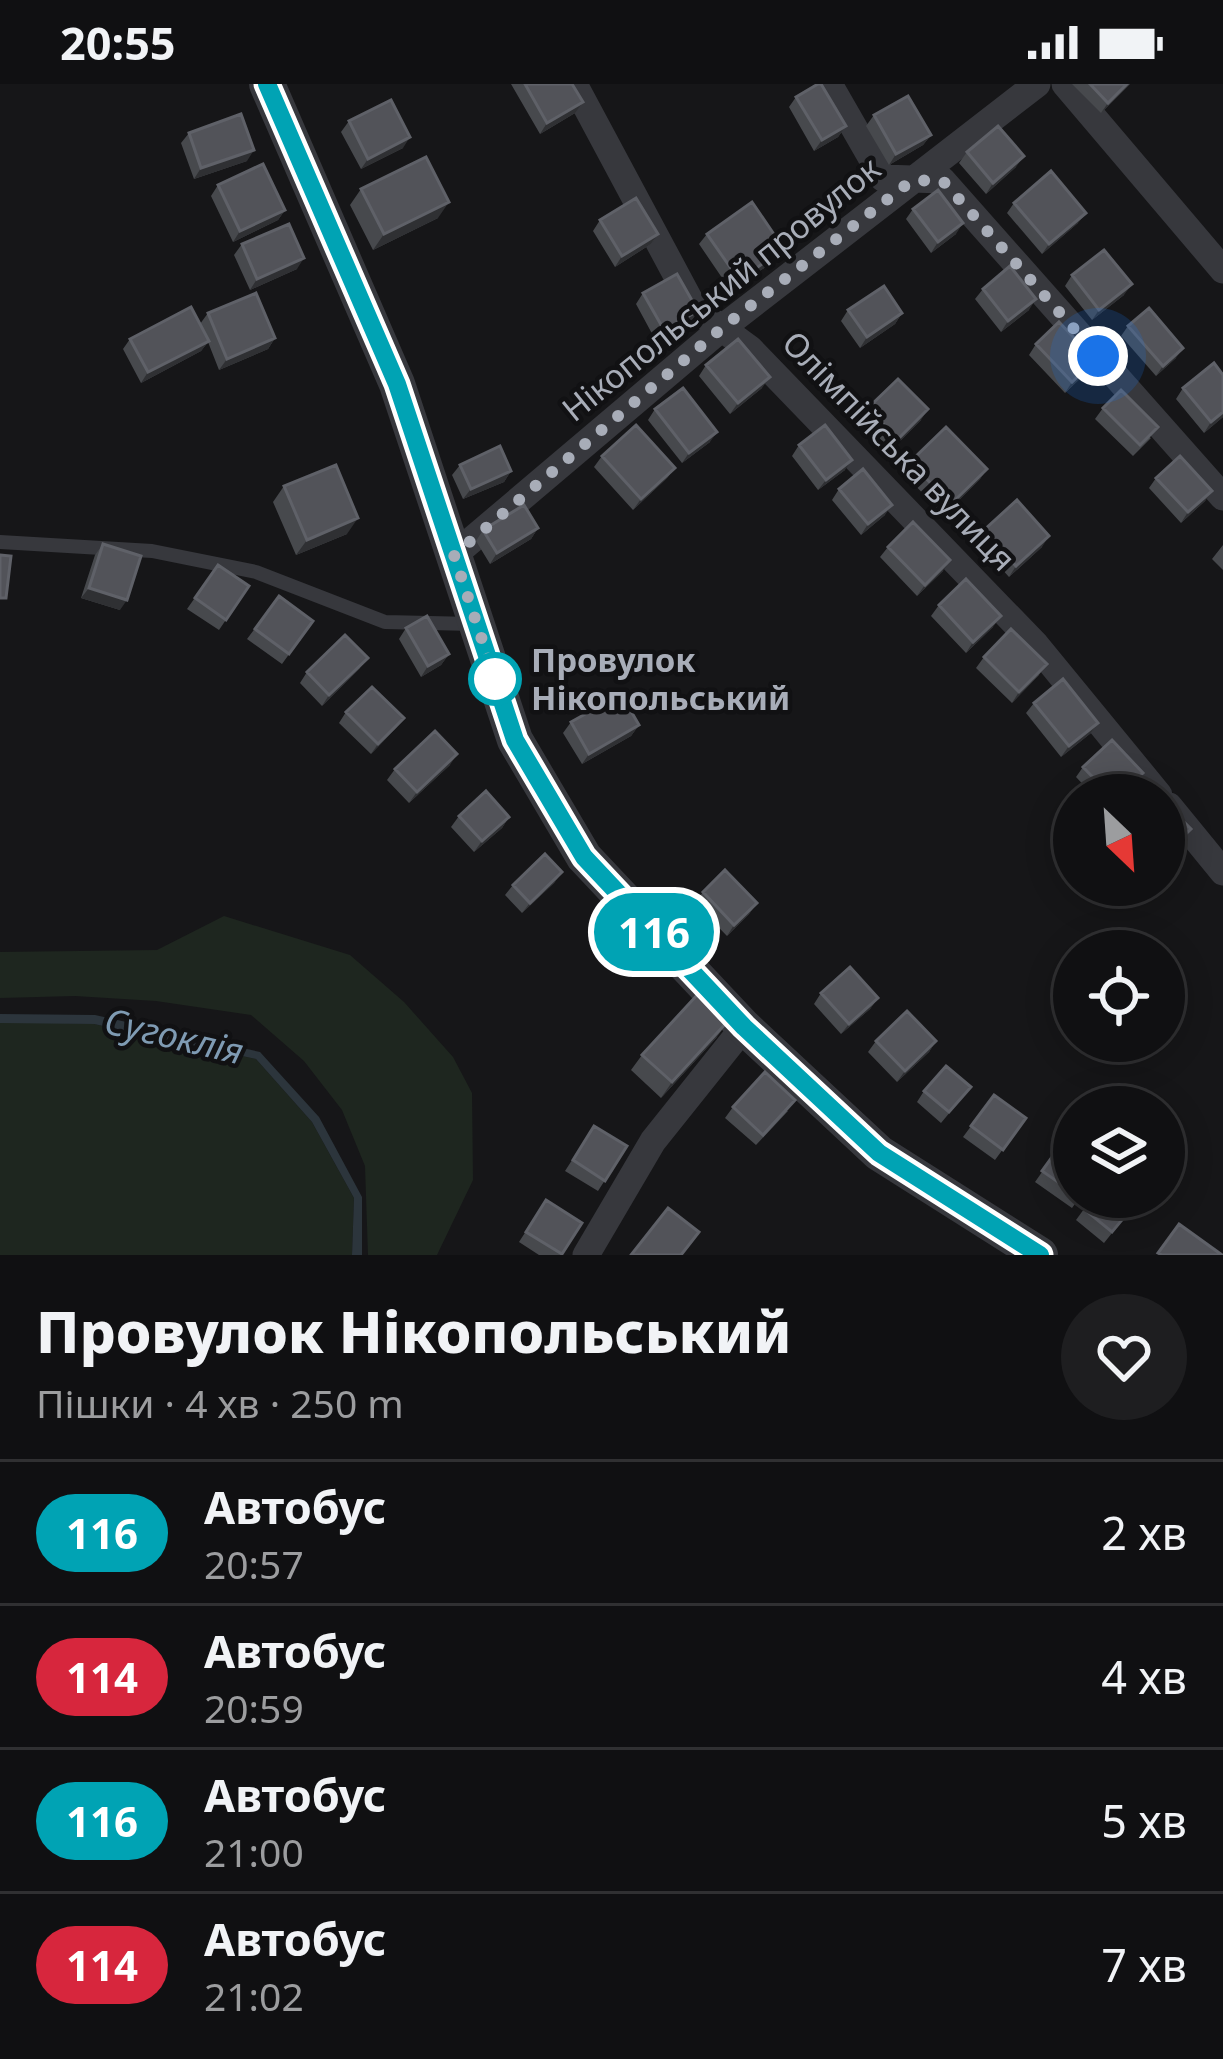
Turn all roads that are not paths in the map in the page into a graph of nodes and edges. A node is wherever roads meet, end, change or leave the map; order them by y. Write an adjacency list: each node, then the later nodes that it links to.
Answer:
1 (267, 84): 11 (street)
2 (574, 84): 8 (street, Олімпійська вулиця)
3 (829, 84): 6 (street)
4 (1037, 84): 6 (street, Нікопольський провулок)
5 (1064, 84): 7 (street)
6 (911, 181): 8 (street, Нікопольський провулок); 9 (street)
7 (1223, 270)
8 (722, 328): 11 (street, Нікопольський провулок); 13 (street, Олімпійська вулиця)
9 (1223, 497)
10 (0, 542): 12 (lane)
11 (454, 555): 12 (street)
12 (478, 624): 16 (street)
13 (1142, 774)
14 (1185, 826): 15 (street, Олімпійська вулиця)
15 (1223, 872)
16 (744, 1027): 17 (street); 18 (street)
17 (586, 1255)
18 (1040, 1255)

